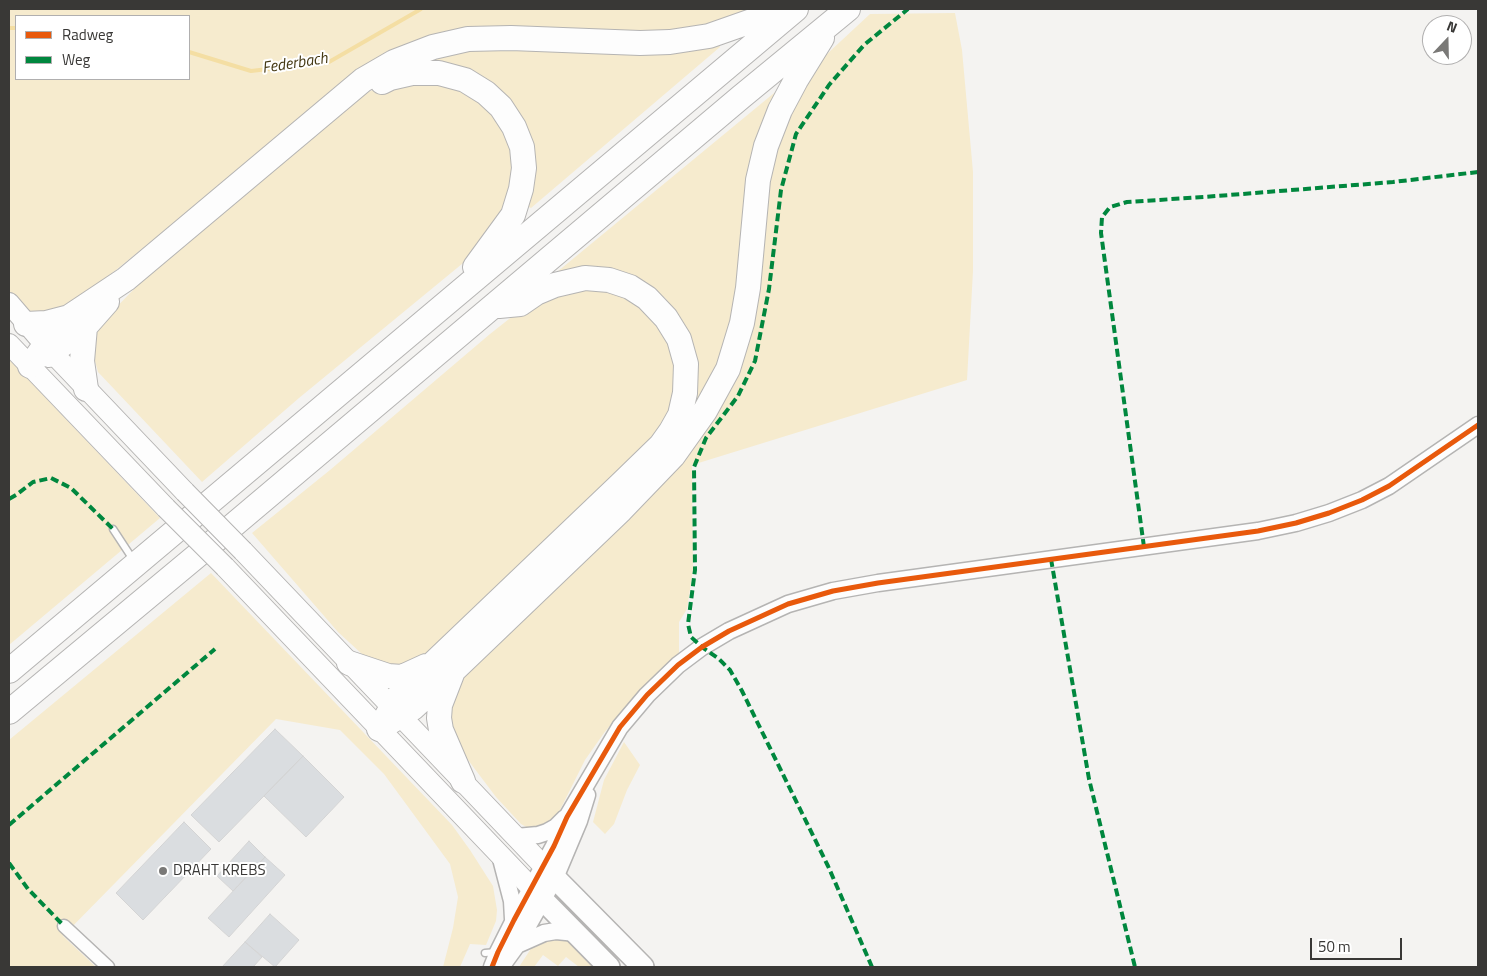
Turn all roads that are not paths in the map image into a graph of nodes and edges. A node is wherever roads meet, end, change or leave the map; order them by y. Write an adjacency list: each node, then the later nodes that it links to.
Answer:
1 (786, 9): 4 (highway)
2 (796, 9): 5 (highway)
3 (841, 14): 7 (highway); 18 (highway)
4 (322, 115): 5 (highway); 8 (highway)
5 (447, 302): 16 (highway)
6 (9, 303): 9 (main road)
7 (492, 306): 18 (highway); 20 (highway)
8 (77, 322): 9 (highway); 11 (highway); 13 (highway)
9 (26, 324): 11 (main road)
10 (9, 344): 12 (main road)
11 (49, 349): 12 (highway); 13 (main road)
12 (30, 366): 22 (main road, bridge)
13 (86, 389): 17 (main road, bridge)
14 (1478, 425): 23 (street)
15 (113, 528): 16 (lane)
16 (136, 564): 19 (highway)
17 (349, 663): 18 (highway); 21 (main road)
18 (445, 666): 21 (highway); 24 (highway)
19 (9, 671)
20 (9, 712)
21 (395, 712): 22 (highway); 24 (main road)
22 (379, 729): 27 (main road)
23 (592, 776): 25 (street); 28 (street)
24 (462, 781): 26 (main road)
25 (566, 817): 26 (street); 28 (street)
26 (516, 837): 28 (main road)
27 (500, 855): 29 (main road); 30 (street)
28 (549, 871): 29 (street); 37 (highway)
29 (537, 894): 30 (street); 32 (highway); 33 (street)
30 (514, 920): 34 (street)
31 (64, 926): 35 (street)
32 (576, 933): 33 (street); 36 (highway)
33 (517, 945): 34 (street)
34 (494, 960)
35 (108, 967)
36 (609, 967)
37 (643, 967)

